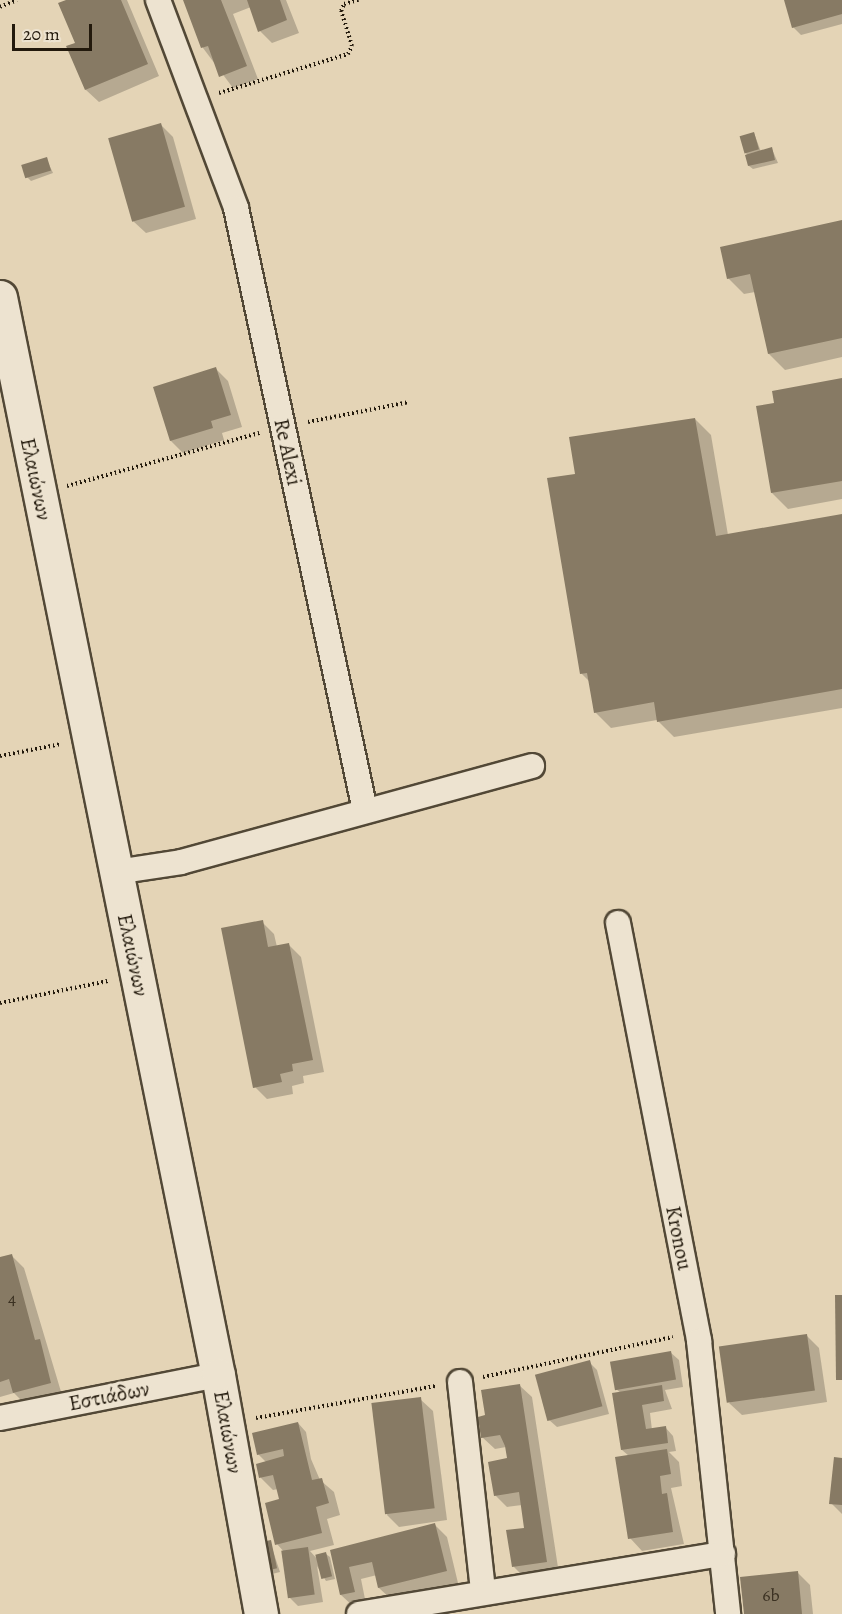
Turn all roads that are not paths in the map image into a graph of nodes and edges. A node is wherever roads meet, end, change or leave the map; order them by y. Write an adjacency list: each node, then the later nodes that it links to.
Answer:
1 (158, 0): 4 (street, Re Alexi)
2 (0, 297): 5 (main road, Ελαιώνων)
3 (532, 766): 4 (street)
4 (365, 810): 5 (street)
5 (116, 872): 7 (main road, Ελαιώνων)
6 (618, 923): 10 (street, Kronou)
7 (218, 1375): 9 (street, Εστιάδων); 12 (main road, Ελαιώνων)
8 (460, 1382): 11 (street)
9 (0, 1418)
10 (723, 1554): 11 (street); 14 (street, Kronou)
11 (483, 1591): 13 (street)
12 (261, 1614)
13 (360, 1614)
14 (728, 1614)

